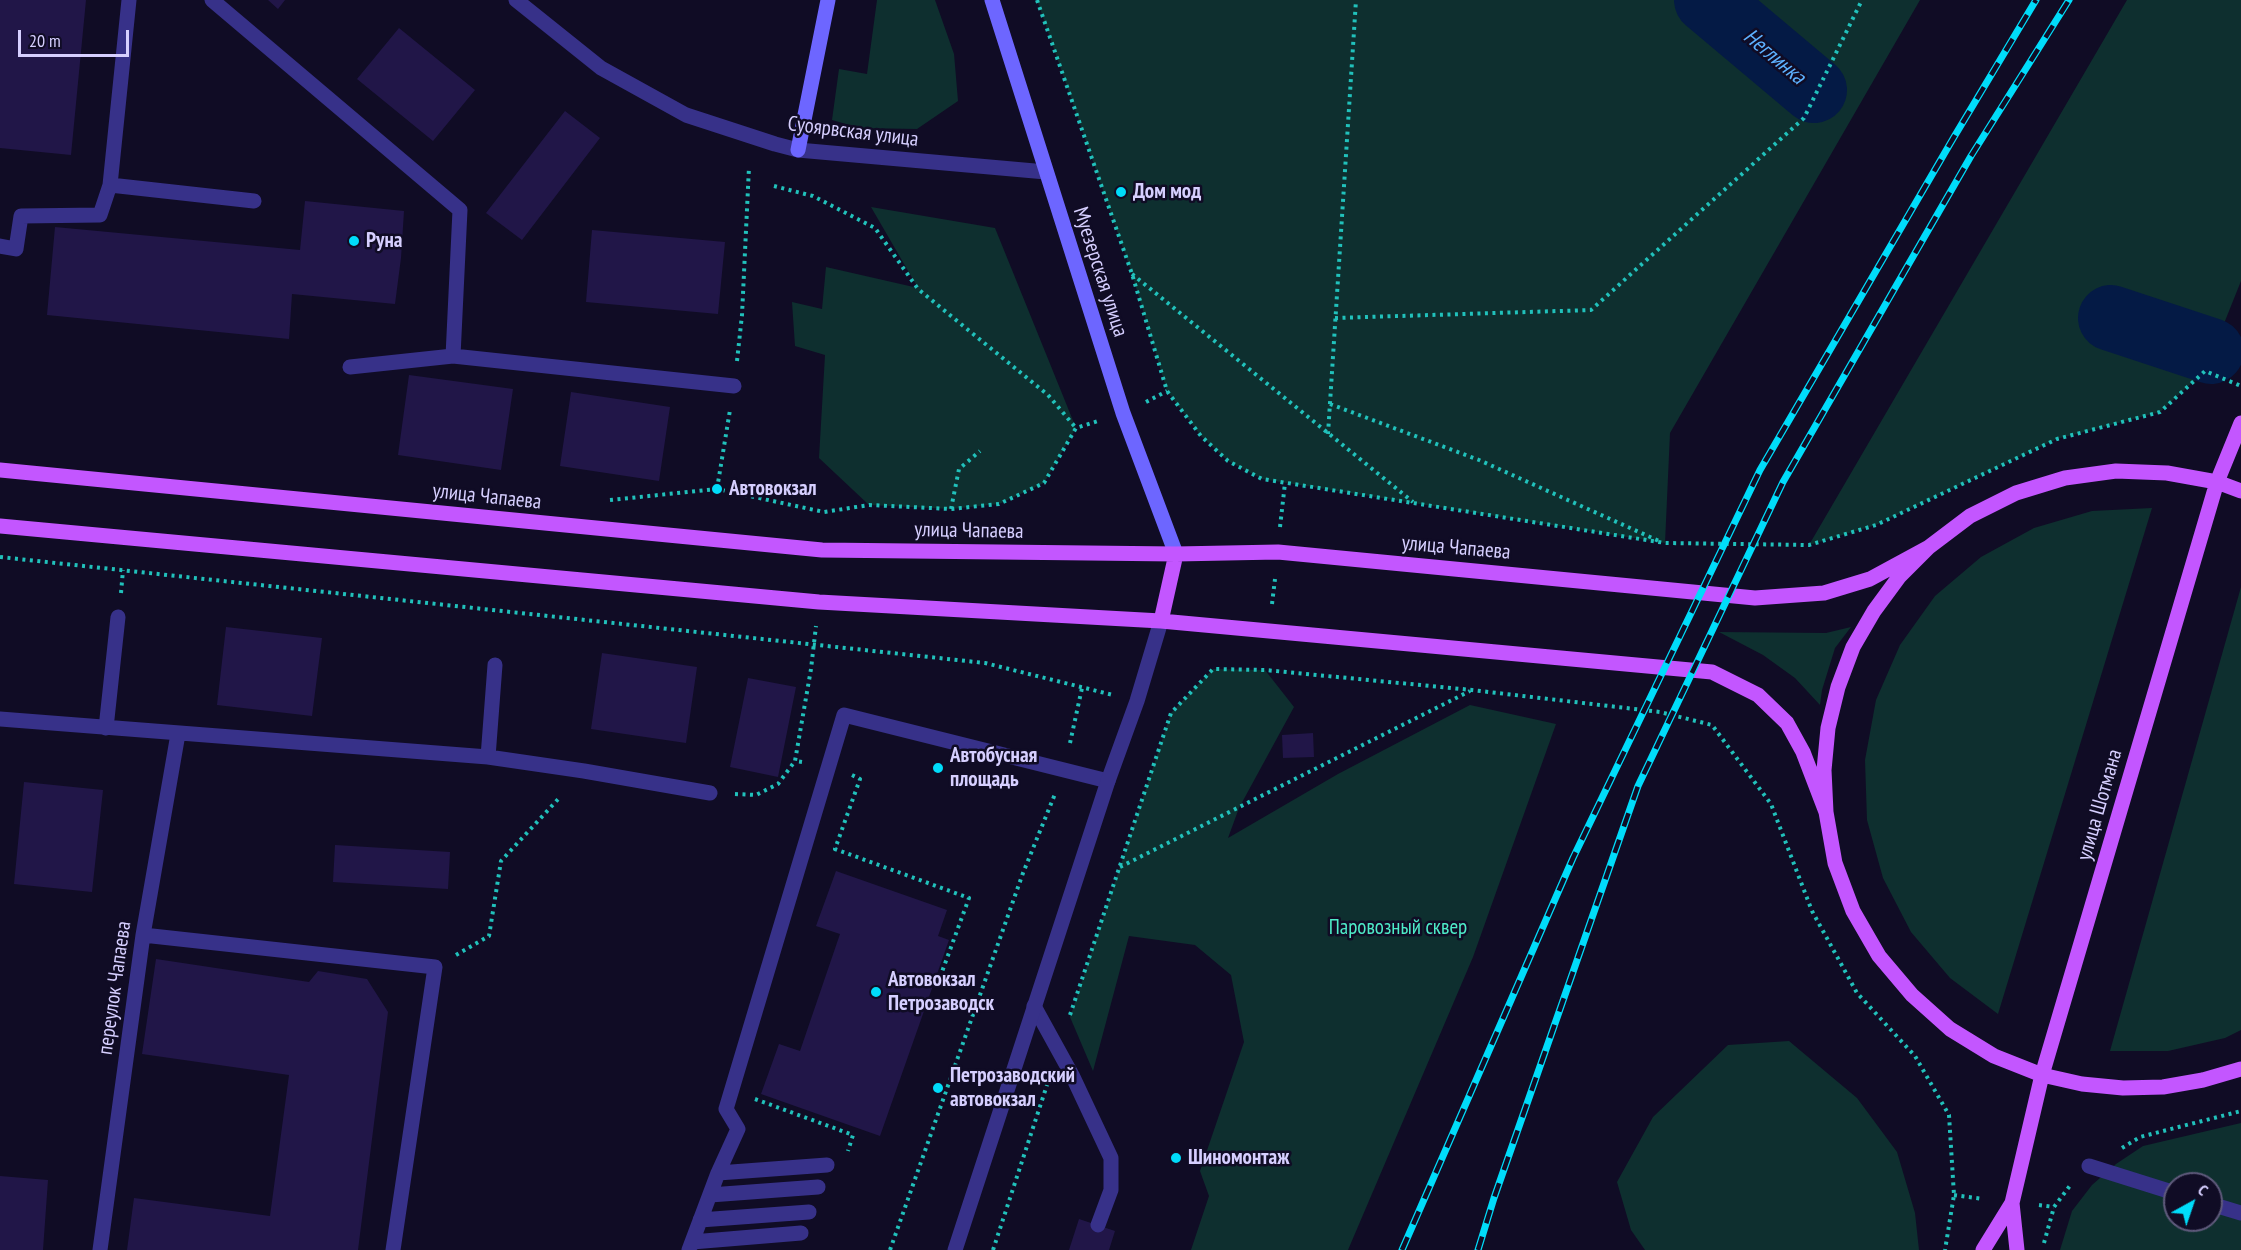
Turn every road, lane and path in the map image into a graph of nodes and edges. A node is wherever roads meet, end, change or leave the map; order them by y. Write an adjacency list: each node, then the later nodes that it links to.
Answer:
1 (129, 0): 12 (street)
2 (212, 0): 18 (street)
3 (516, 0): 9 (street, Суоярвская улица)
4 (828, 0): 9 (main road)
5 (992, 0): 11 (main road, Муезерская улица)
6 (1037, 0): 16 (path)
7 (1356, 0): 17 (path)
8 (1862, 0): 17 (path)
9 (798, 150): 11 (street, Суоярвская улица)
10 (750, 167): 20 (path)
11 (1046, 172): 24 (main road, Муезерская улица)
12 (110, 185): 14 (street); 15 (street)
13 (774, 186): 26 (path)
14 (254, 201)
15 (0, 246)
16 (1132, 274): 22 (path); 27 (path)
17 (1335, 318): 23 (path)
18 (453, 356): 19 (street); 20 (street)
19 (350, 367)
20 (734, 386): 31 (path)
21 (2241, 386): 37 (path)
22 (1167, 391): 24 (path); 34 (path)
23 (1330, 404): 27 (path); 37 (path)
24 (1123, 413): 26 (path); 39 (main road, Муезерская улица)
25 (2241, 423): 30 (main road, улица Шотмана)
26 (1076, 428): 35 (path)
27 (1328, 434): 34 (path)
28 (980, 451): 35 (path)
29 (0, 470): 39 (main road, улица Чапаева)
30 (2217, 482): 32 (main road); 38 (main road); 66 (main road, улица Шотмана)
31 (717, 489): 33 (path); 35 (path)
32 (2241, 491)
33 (600, 501)
34 (1414, 503): 37 (path)
35 (951, 509)
36 (0, 526): 42 (main road)
37 (1665, 543)
38 (1929, 547): 39 (main road, улица Чапаева); 57 (main road)
39 (1176, 554): 42 (main road)
40 (0, 557): 44 (path)
41 (118, 617): 49 (street)
42 (1161, 621): 46 (street); 57 (main road)
43 (495, 665): 51 (street)
44 (1082, 688): 46 (path); 53 (path)
45 (1472, 690): 47 (path); 58 (path); 89 (path)
46 (1137, 701): 47 (path); 55 (street)
47 (1171, 713): 58 (path)
48 (0, 718): 49 (street)
49 (106, 728): 50 (street)
50 (177, 734): 51 (street); 60 (street, переулок Чапаева)
51 (488, 757): 54 (street)
52 (795, 761): 56 (path)
53 (1064, 770): 55 (street); 72 (street); 86 (path)
54 (584, 771): 56 (street); 61 (path)
55 (1108, 781): 63 (street)
56 (710, 793)
57 (1826, 812): 66 (main road)
58 (1119, 868): 64 (path)
59 (969, 898): 62 (path)
60 (143, 935): 61 (street); 84 (street, переулок Чапаева)
61 (435, 967): 85 (street)
62 (939, 980)
63 (1034, 1006): 64 (street); 87 (street)
64 (1059, 1050): 81 (street); 88 (path)
65 (2241, 1069): 66 (main road)
66 (2042, 1075): 76 (main road, улица Шотмана)
67 (745, 1095): 69 (path)
68 (2241, 1111): 71 (path)
69 (853, 1135)
70 (827, 1165): 72 (street)
71 (2089, 1166): 74 (street); 92 (path)
72 (718, 1173): 75 (street)
73 (818, 1187): 75 (street)
74 (2163, 1189)
75 (710, 1195): 80 (street)
76 (2012, 1203): 90 (main road, улица Шотмана); 91 (main road, улица Шотмана)
77 (2223, 1208): 79 (street)
78 (809, 1212): 80 (street)
79 (2241, 1213)
80 (700, 1220): 83 (street)
81 (1098, 1225)
82 (801, 1233): 83 (street)
83 (690, 1246)
84 (100, 1250)
85 (393, 1250)
86 (890, 1250)
87 (956, 1250)
88 (993, 1250)
89 (1945, 1250)
90 (1983, 1250)
91 (2017, 1250)
92 (2043, 1250)

